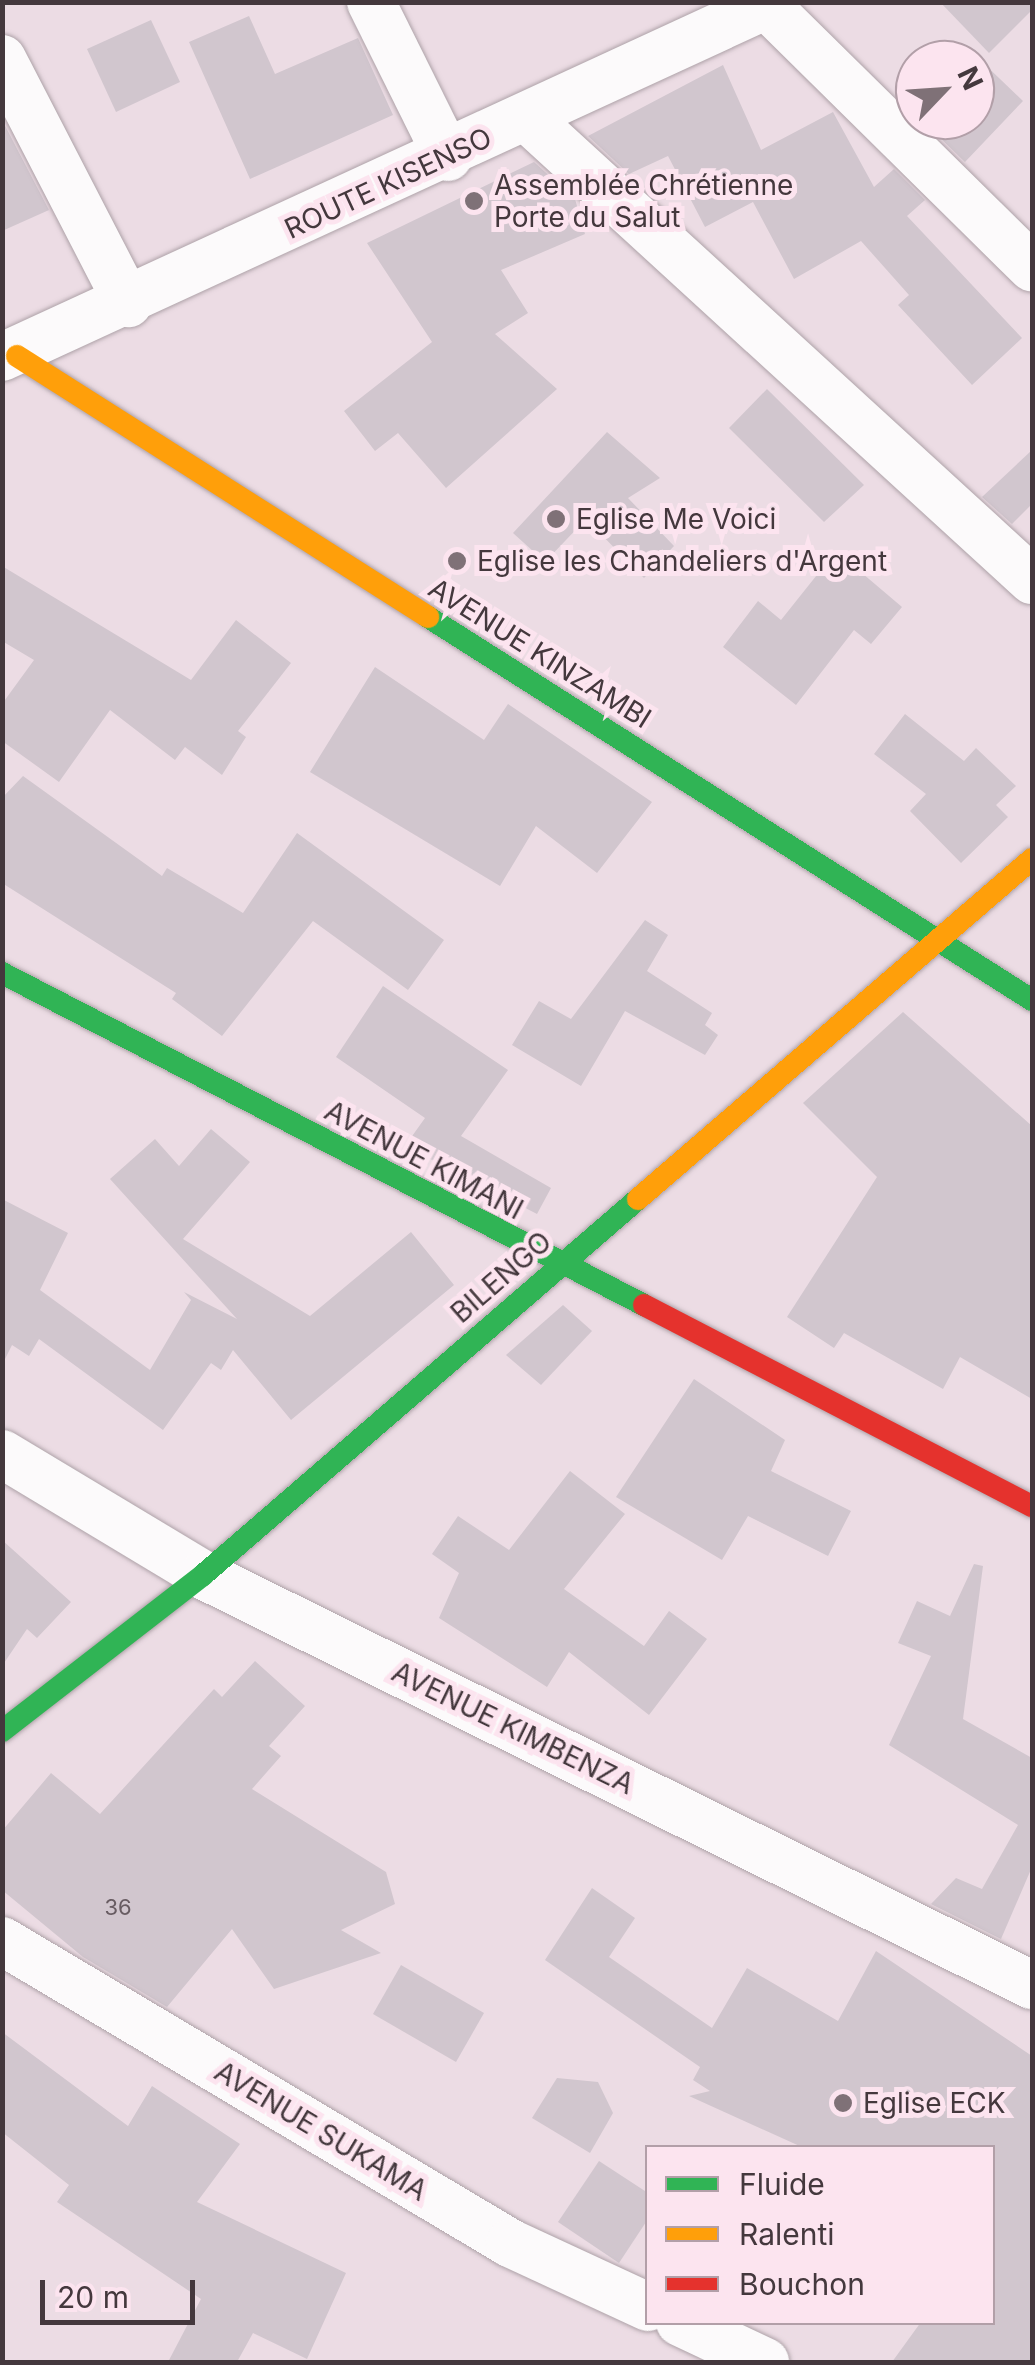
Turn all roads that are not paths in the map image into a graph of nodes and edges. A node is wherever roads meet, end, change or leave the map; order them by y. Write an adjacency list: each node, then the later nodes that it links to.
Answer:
1 (371, 2): 5 (street)
2 (767, 4): 4 (street, ROUTE KISENSO); 6 (street)
3 (2, 60): 7 (street)
4 (526, 117): 5 (street, ROUTE KISENSO); 9 (street)
5 (448, 157): 7 (street, ROUTE KISENSO)
6 (1032, 267)
7 (128, 302): 8 (street, ROUTE KISENSO)
8 (10, 357): 11 (street, AVENUE KINZAMBI)
9 (1032, 580)
10 (1032, 859): 11 (street, BILENGO)
11 (937, 941): 13 (street, AVENUE KINZAMBI); 14 (street, BILENGO)
12 (2, 973): 14 (street, AVENUE KIMANI)
13 (1032, 1000)
14 (561, 1265): 16 (street, AVENUE KIMANI); 17 (street, BILENGO)
15 (2, 1454): 17 (street, AVENUE KIMBENZA)
16 (1032, 1506)
17 (203, 1574): 18 (street, BILENGO); 20 (street, AVENUE KIMBENZA)
18 (2, 1732)
19 (2, 1941): 21 (street, AVENUE SUKAMA)
20 (1032, 1985)
21 (645, 2307)
22 (686, 2325): 23 (street)
23 (765, 2362)

